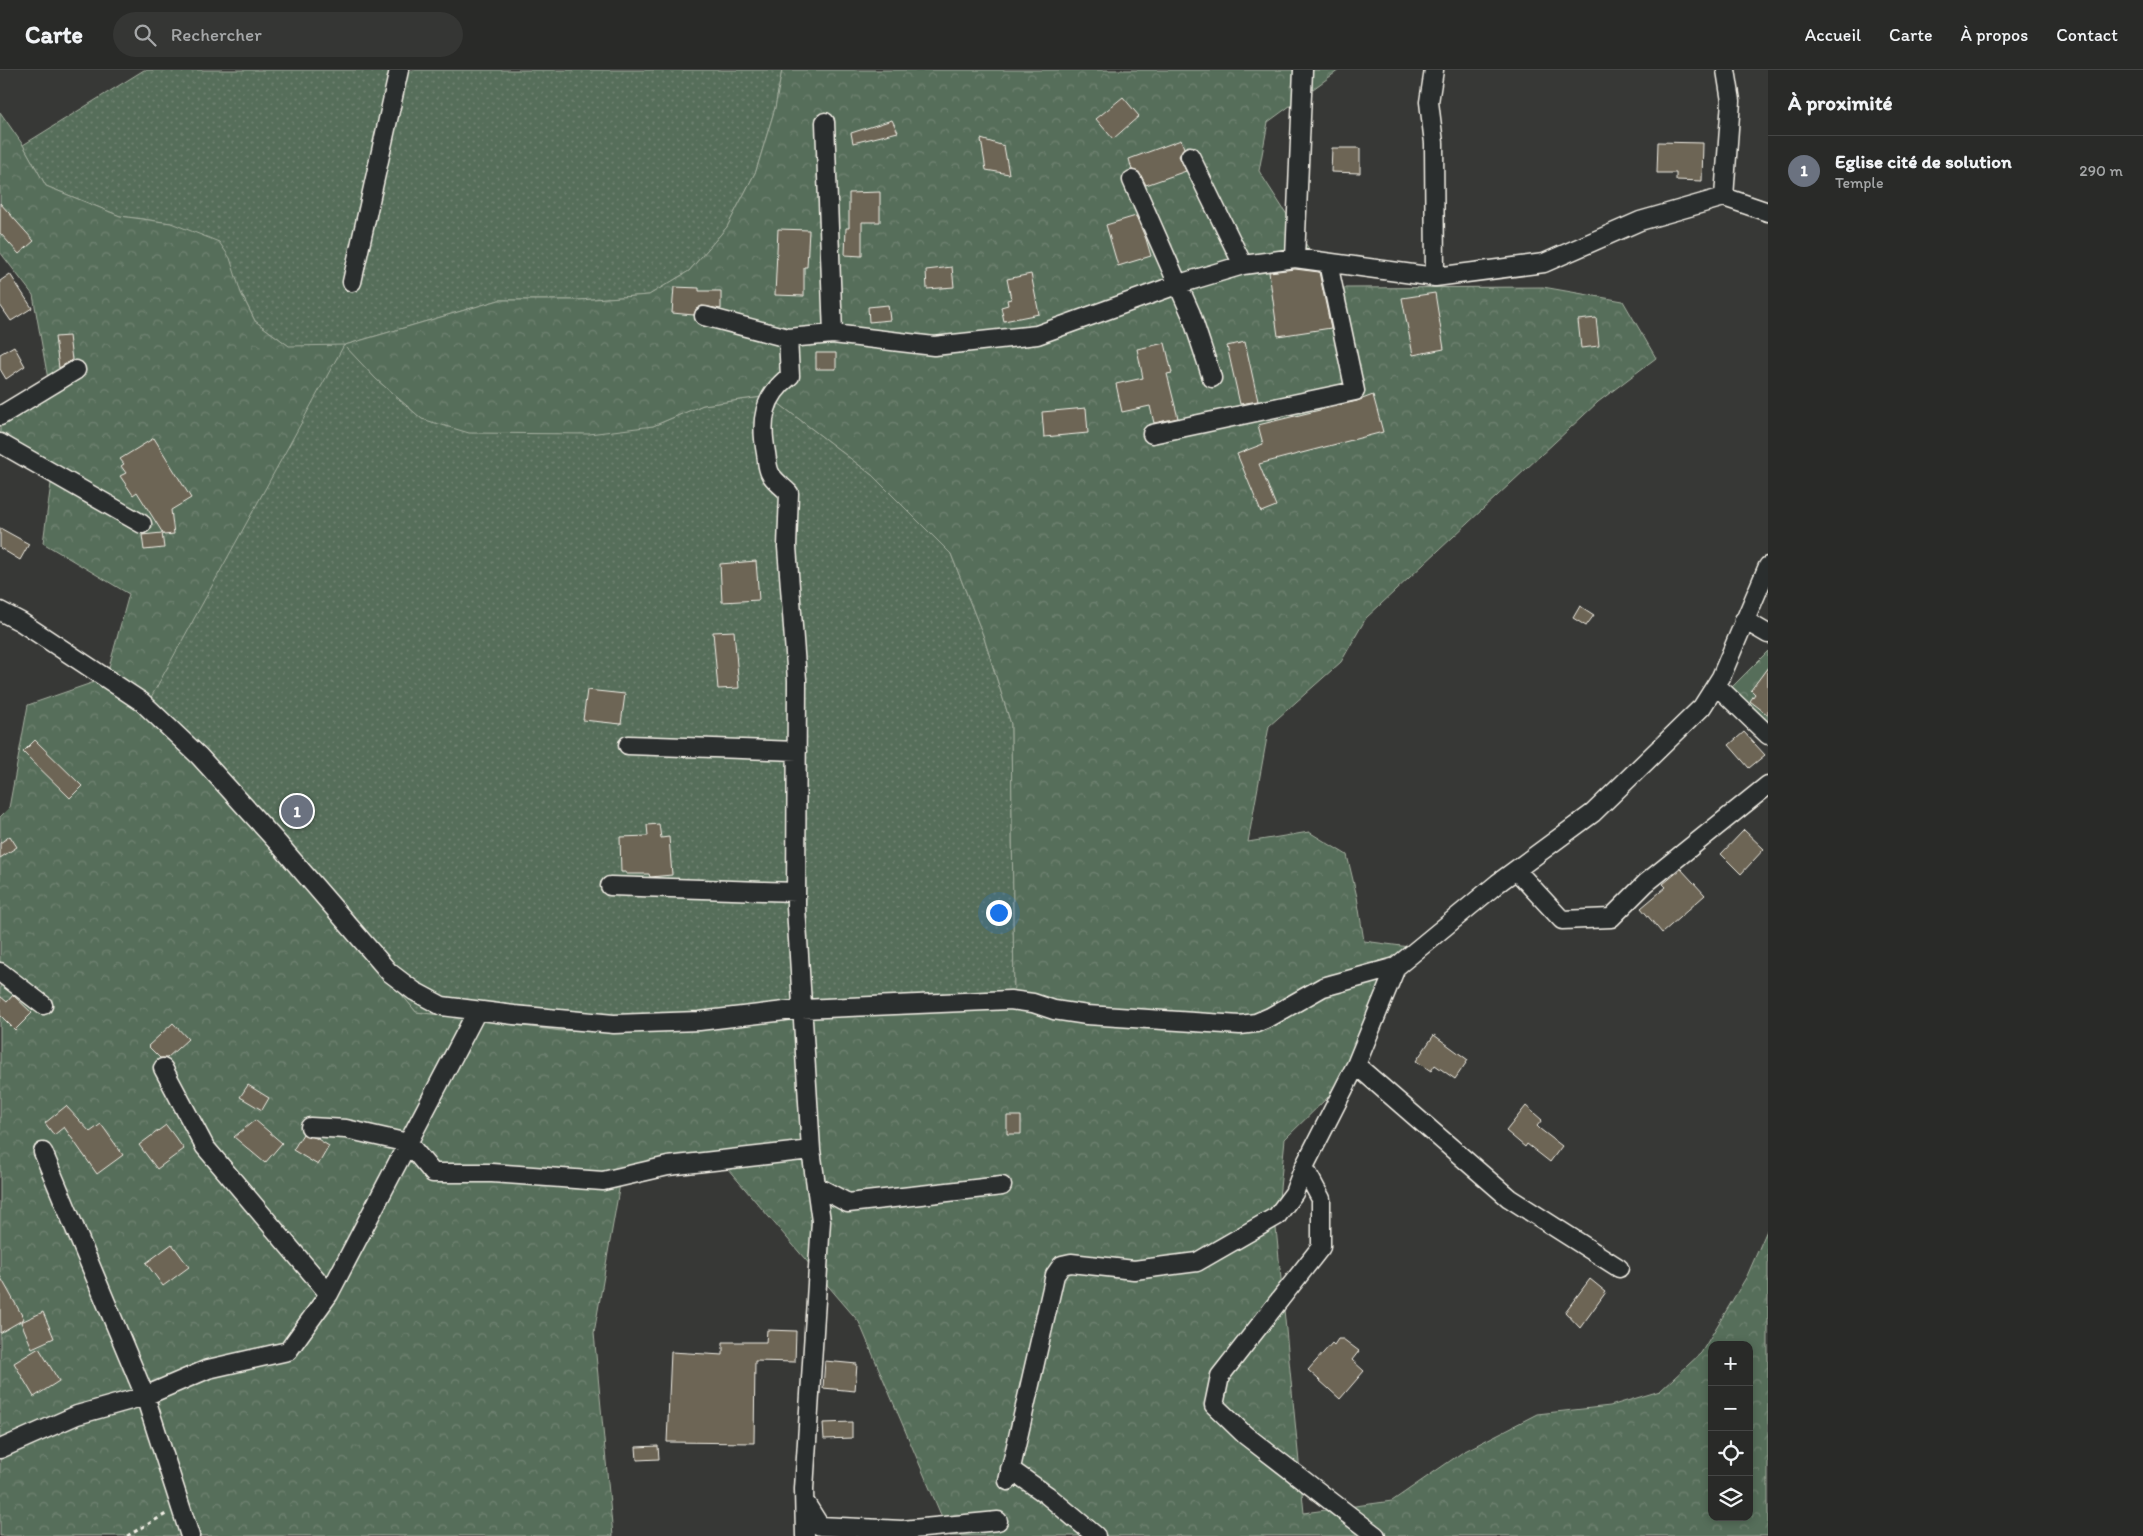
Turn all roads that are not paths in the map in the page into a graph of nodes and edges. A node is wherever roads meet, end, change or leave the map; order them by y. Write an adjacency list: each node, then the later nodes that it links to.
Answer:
1 (399, 70): 14 (street)
2 (1303, 70): 10 (street)
3 (1434, 70): 13 (street)
4 (1726, 70): 8 (street)
5 (825, 122): 17 (street)
6 (1190, 156): 12 (street)
7 (1132, 180): 15 (street)
8 (1724, 197): 9 (street); 13 (street)
9 (1768, 212)
10 (1295, 258): 11 (street); 12 (street)
11 (1328, 263): 13 (street); 22 (street)
12 (1243, 265): 15 (street)
13 (1435, 277)
14 (352, 282)
15 (1178, 284): 17 (street); 20 (street)
16 (704, 316): 18 (street)
17 (833, 334): 18 (street)
18 (788, 338): 32 (street)
19 (76, 370): 21 (street)
20 (1212, 378)
21 (0, 416)
22 (1152, 434)
23 (0, 443): 24 (street)
24 (142, 524)
25 (1768, 566): 27 (street)
26 (0, 610): 41 (street)
27 (1744, 620): 28 (street); 29 (street)
28 (1768, 634)
29 (1716, 685): 30 (street); 34 (street)
30 (1768, 735)
31 (628, 745): 32 (street)
32 (797, 750): 36 (street)
33 (1768, 786): 34 (street)
34 (1516, 870): 37 (street)
35 (610, 886): 36 (street)
36 (796, 892): 40 (street)
37 (1396, 966): 40 (street); 42 (street)
38 (0, 972): 39 (street)
39 (43, 1005)
40 (802, 1008): 41 (street); 46 (street)
41 (478, 1011): 45 (street)
42 (1356, 1065): 48 (street); 51 (street)
43 (163, 1068): 52 (street)
44 (310, 1127): 45 (street)
45 (408, 1143): 46 (street); 52 (street)
46 (811, 1150): 49 (street)
47 (43, 1152): 53 (street)
48 (1304, 1167): 59 (street); 60 (street)
49 (816, 1186): 50 (street); 55 (street)
50 (1002, 1186)
51 (1619, 1268)
52 (329, 1294): 53 (street)
53 (145, 1396): 54 (street); 57 (street)
54 (0, 1449)
55 (804, 1500): 56 (street); 58 (street)
56 (998, 1522)
57 (190, 1536)
58 (805, 1536)
59 (1096, 1536)
60 (1376, 1536)

